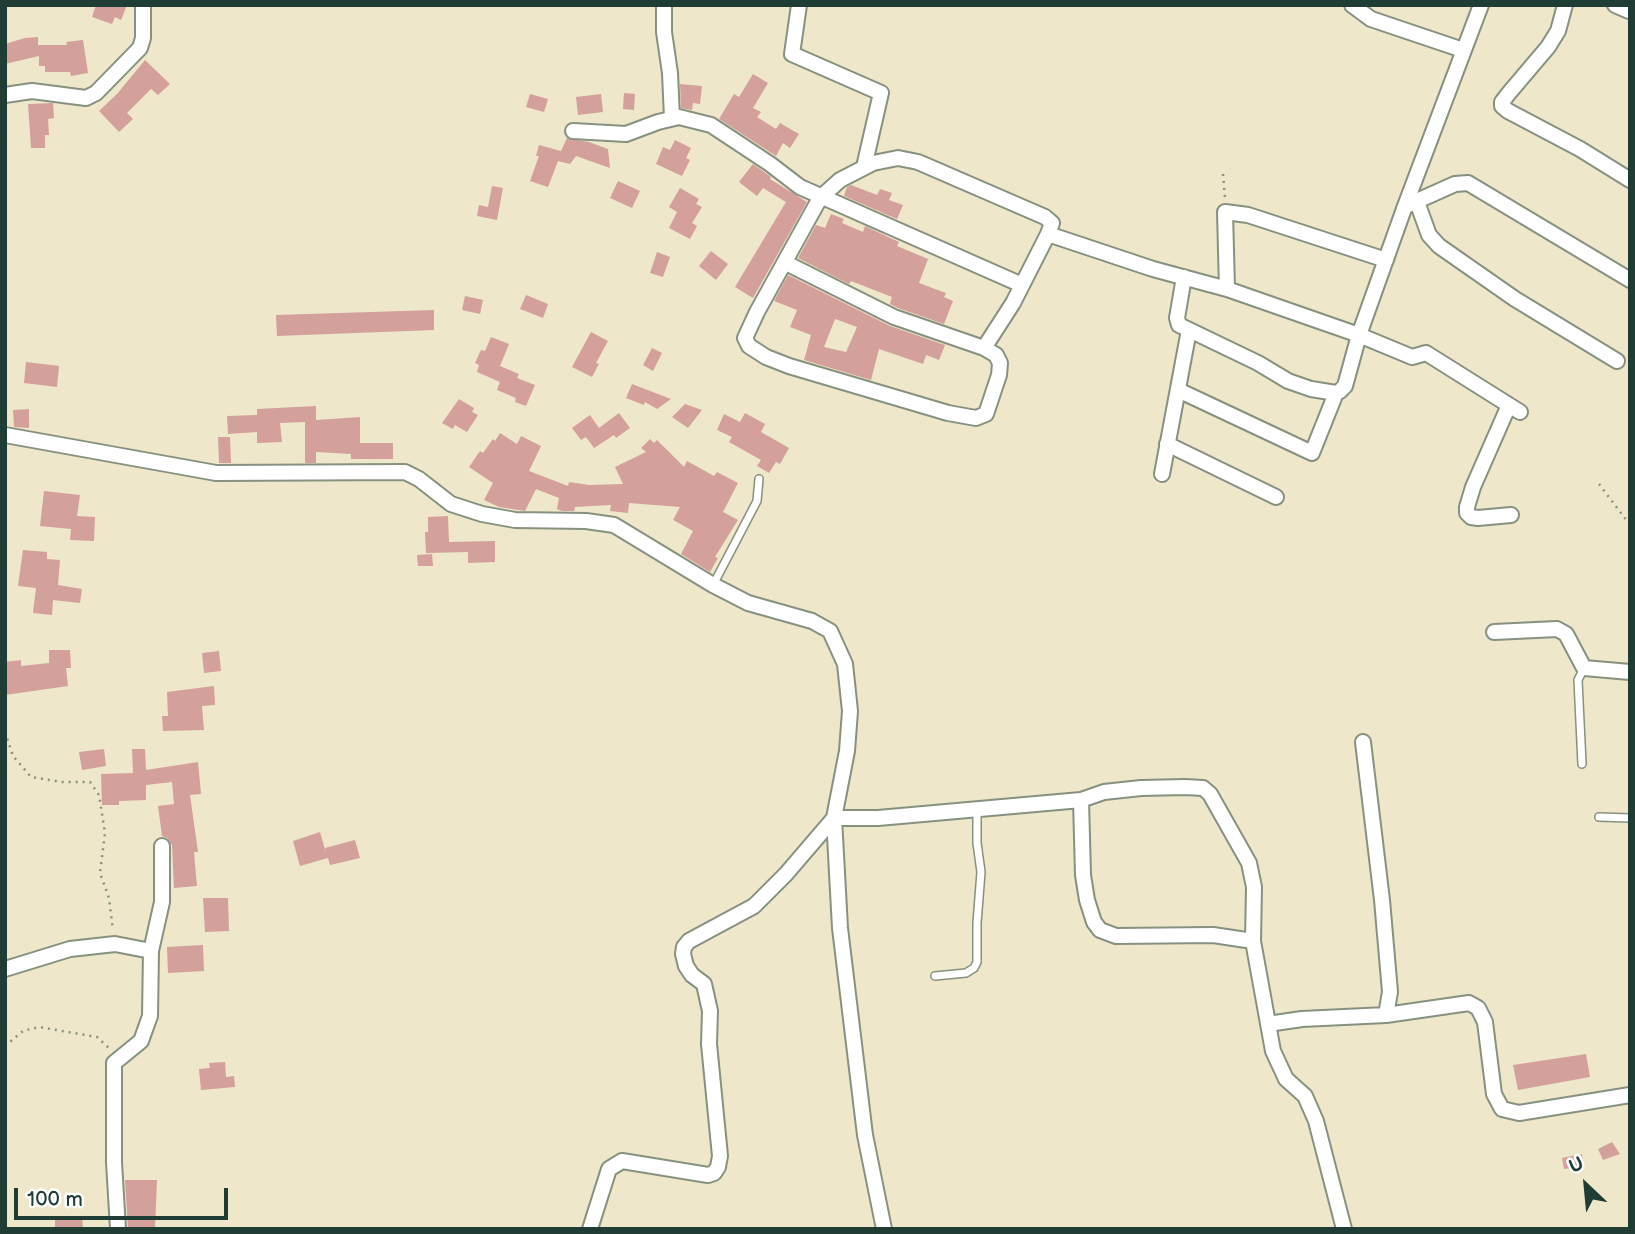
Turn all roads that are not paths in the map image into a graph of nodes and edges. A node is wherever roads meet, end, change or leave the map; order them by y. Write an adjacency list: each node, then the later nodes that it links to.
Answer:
1 (143, 5): 8 (street)
2 (664, 5): 9 (street)
3 (799, 5): 11 (street)
4 (1352, 5): 7 (street)
5 (1481, 5): 7 (street)
6 (1564, 5): 12 (street)
7 (1463, 50): 14 (street)
8 (5, 95)
9 (672, 118): 10 (street); 13 (street)
10 (573, 131)
11 (864, 167): 13 (street); 15 (street)
12 (1630, 180)
13 (820, 198): 17 (street); 20 (street)
14 (1411, 204): 16 (street); 19 (street); 25 (street)
15 (1048, 234): 18 (street); 20 (street)
16 (1386, 260): 21 (street); 23 (street)
17 (786, 263): 24 (street); 24 (street)
18 (1184, 277): 21 (street); 22 (street)
19 (1630, 280)
20 (1022, 285): 24 (street)
21 (1227, 289): 23 (street)
22 (1189, 330): 26 (street); 27 (street)
23 (1359, 335): 27 (street); 33 (street)
24 (984, 348)
25 (1617, 361)
26 (1178, 390): 27 (street); 29 (street)
27 (1336, 393)
28 (5, 436): 34 (street)
29 (1167, 444): 30 (street); 32 (street)
30 (1162, 474)
31 (759, 480): 34 (lane)
32 (1276, 497)
33 (1511, 515)
34 (713, 585): 43 (street)
35 (1494, 632): 36 (street)
36 (1584, 668): 37 (street); 39 (lane)
37 (1630, 672)
38 (1363, 742): 50 (street)
39 (1582, 764)
40 (1081, 800): 41 (street); 46 (street); 46 (street)
41 (977, 808): 43 (street); 49 (lane)
42 (1599, 817): 44 (lane)
43 (834, 818): 54 (street); 55 (street)
44 (1630, 818)
45 (162, 846): 47 (street)
46 (1254, 942): 51 (street)
47 (150, 951): 48 (street); 53 (street)
48 (5, 969)
49 (935, 976)
50 (1386, 1015): 51 (street); 52 (street)
51 (1268, 1024): 56 (street)
52 (1630, 1095)
53 (118, 1229)
54 (590, 1229)
55 (884, 1229)
56 (1344, 1229)

